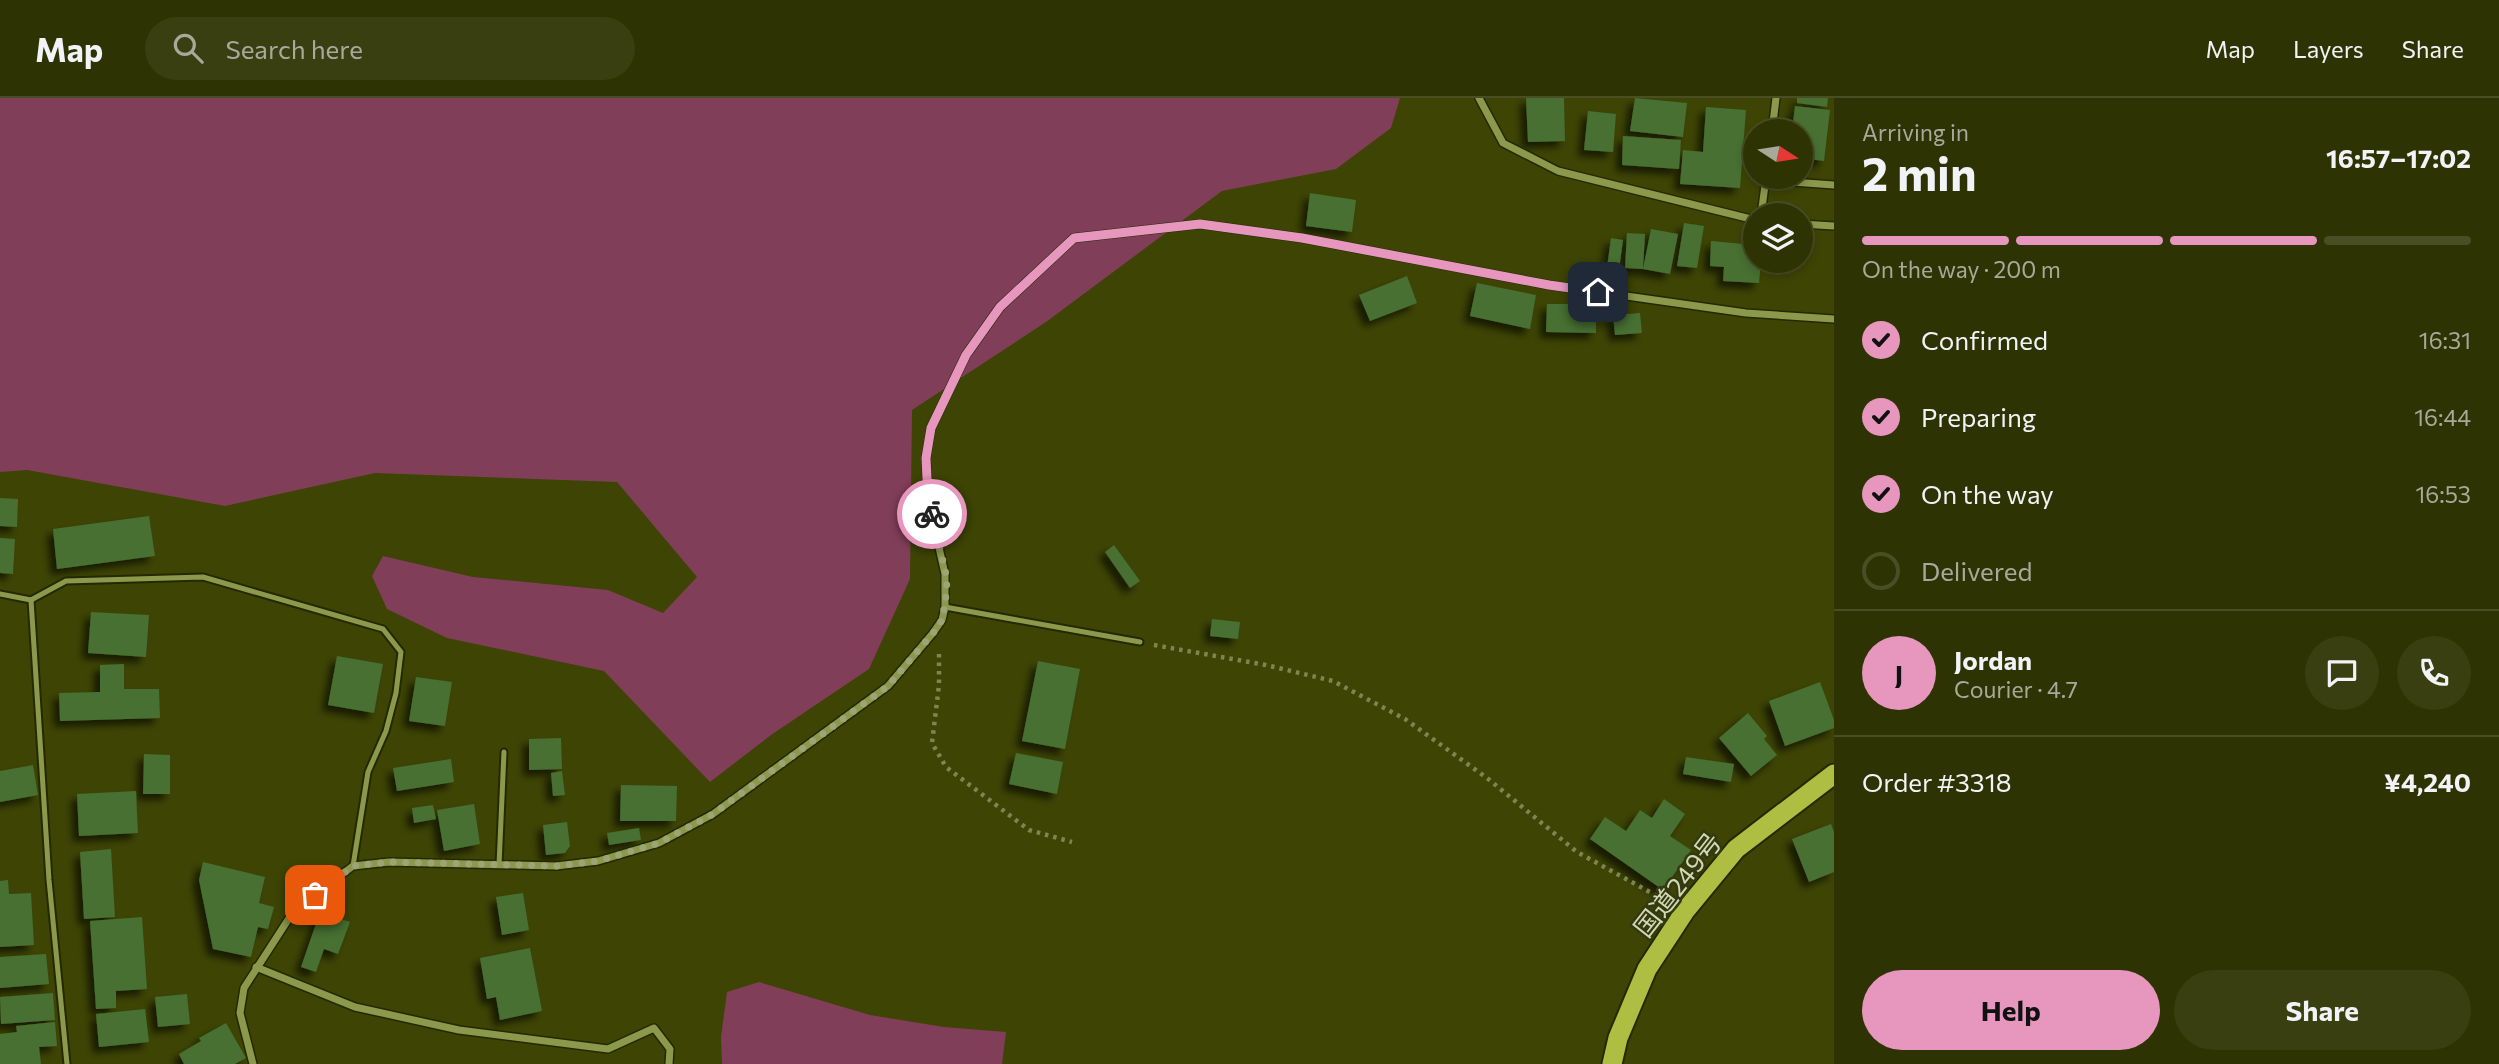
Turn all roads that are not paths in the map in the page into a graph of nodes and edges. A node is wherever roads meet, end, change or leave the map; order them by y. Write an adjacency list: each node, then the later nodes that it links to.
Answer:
1 (1479, 98): 6 (street)
2 (1776, 98): 3 (street)
3 (1773, 119)
4 (1813, 183): 5 (street)
5 (1834, 185)
6 (1743, 217)
7 (1813, 225): 8 (street)
8 (1834, 226)
9 (1834, 319): 12 (street)
10 (0, 594): 11 (lane)
11 (31, 600): 17 (lane); 19 (lane)
12 (945, 607): 13 (lane); 16 (street)
13 (1140, 642)
14 (504, 752): 16 (lane)
15 (1834, 774): 22 (highway, 国道249号)
16 (499, 865): 17 (street)
17 (353, 866): 18 (street)
18 (256, 967): 20 (street); 21 (street)
19 (67, 1064)
20 (253, 1064)
21 (669, 1064)
22 (1612, 1064)

